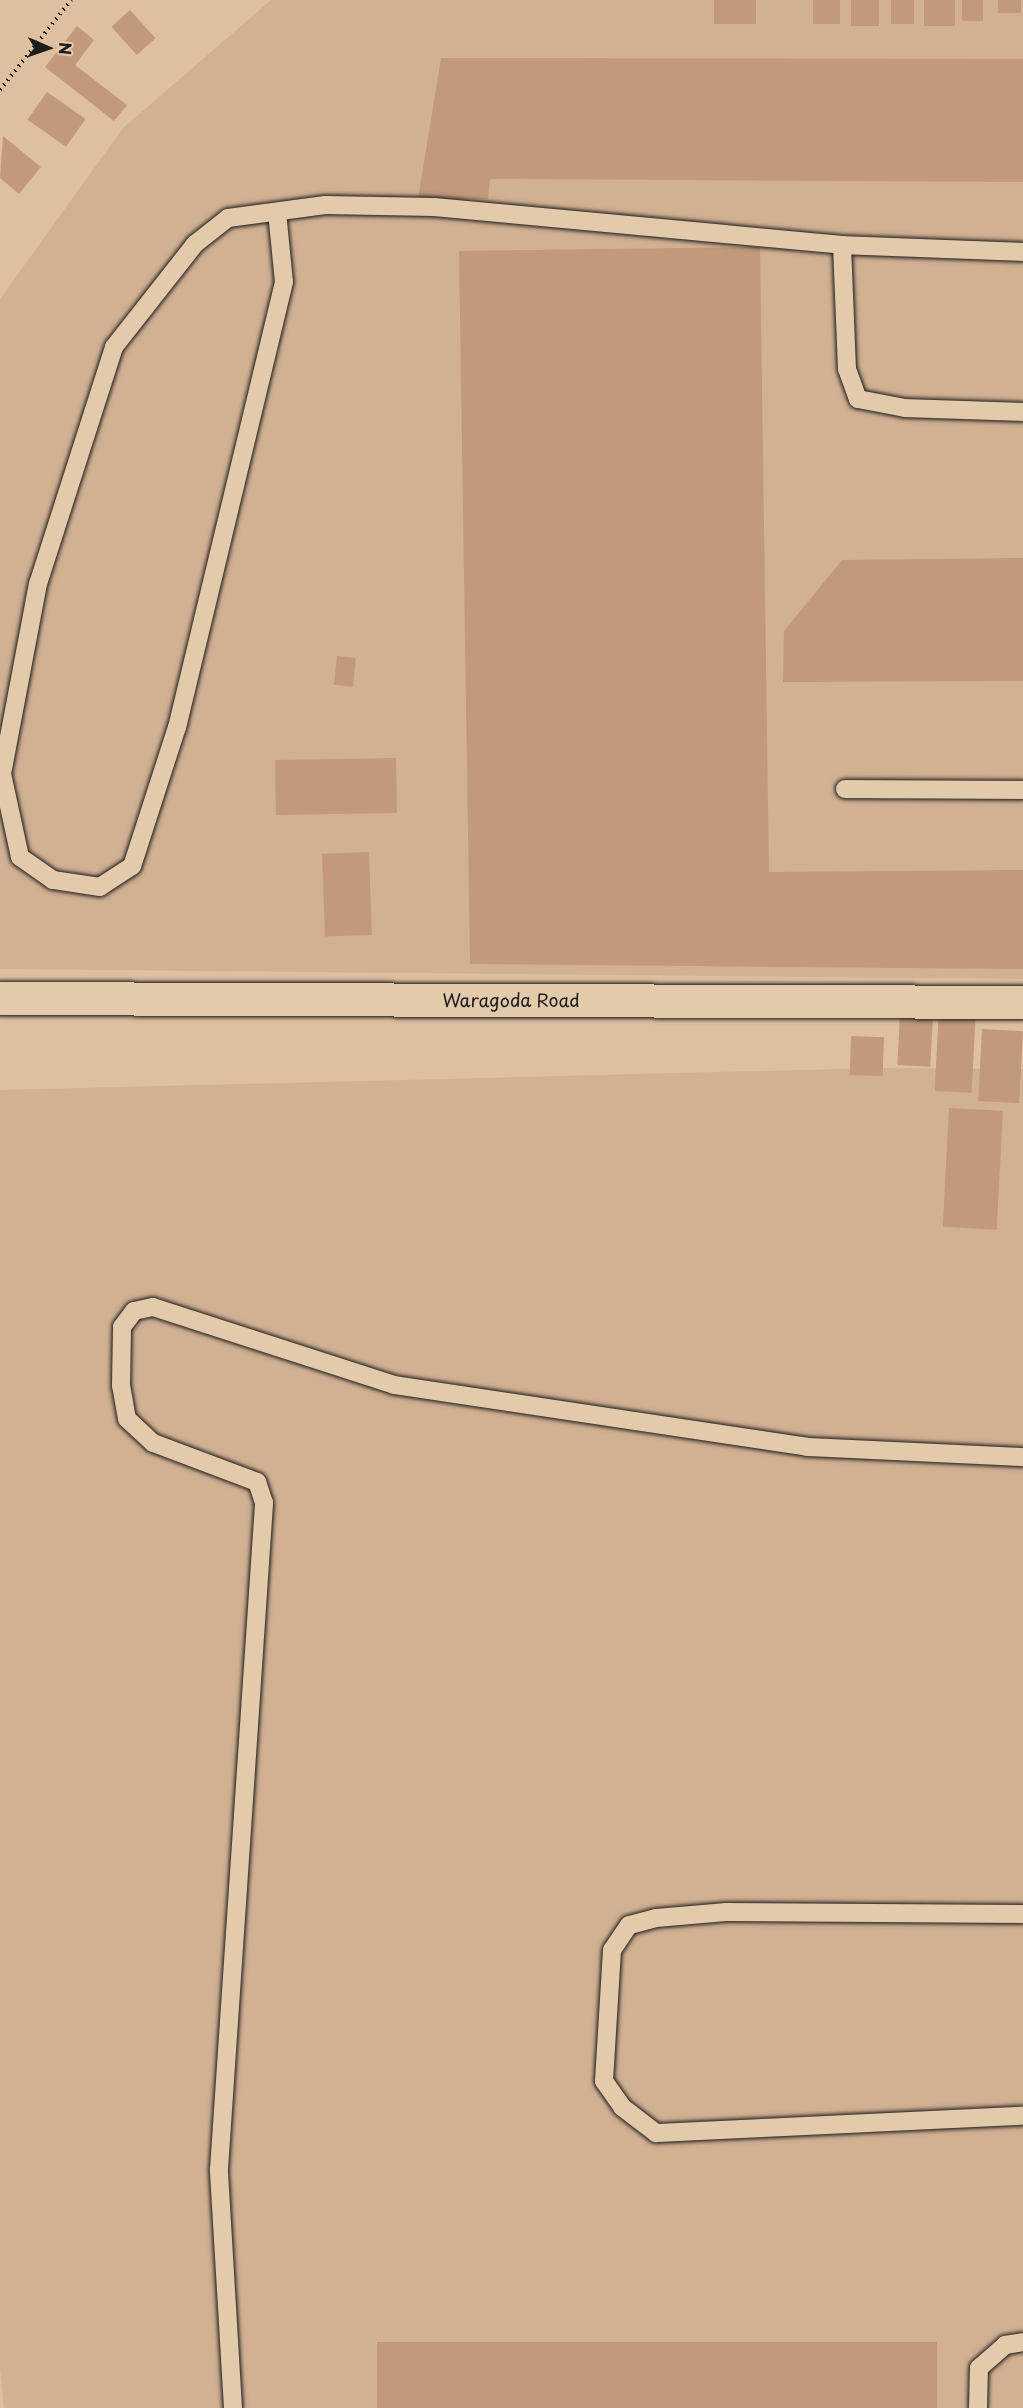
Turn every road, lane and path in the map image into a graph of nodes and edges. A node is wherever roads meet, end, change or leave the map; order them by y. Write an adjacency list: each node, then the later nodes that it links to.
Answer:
1 (70, 0): 2 (path)
2 (0, 90)
3 (277, 212): 3 (lane); 4 (lane)
4 (842, 245): 5 (lane); 6 (lane)
5 (1023, 252)
6 (1023, 412)
7 (845, 789): 8 (lane)
8 (1023, 790)
9 (0, 998): 10 (street, Waragoda Road)
10 (1023, 1002)
11 (1023, 1458): 15 (lane)
12 (1023, 1914): 13 (lane)
13 (1023, 2116)
14 (1023, 2342): 16 (lane)
15 (233, 2408)
16 (978, 2408)

